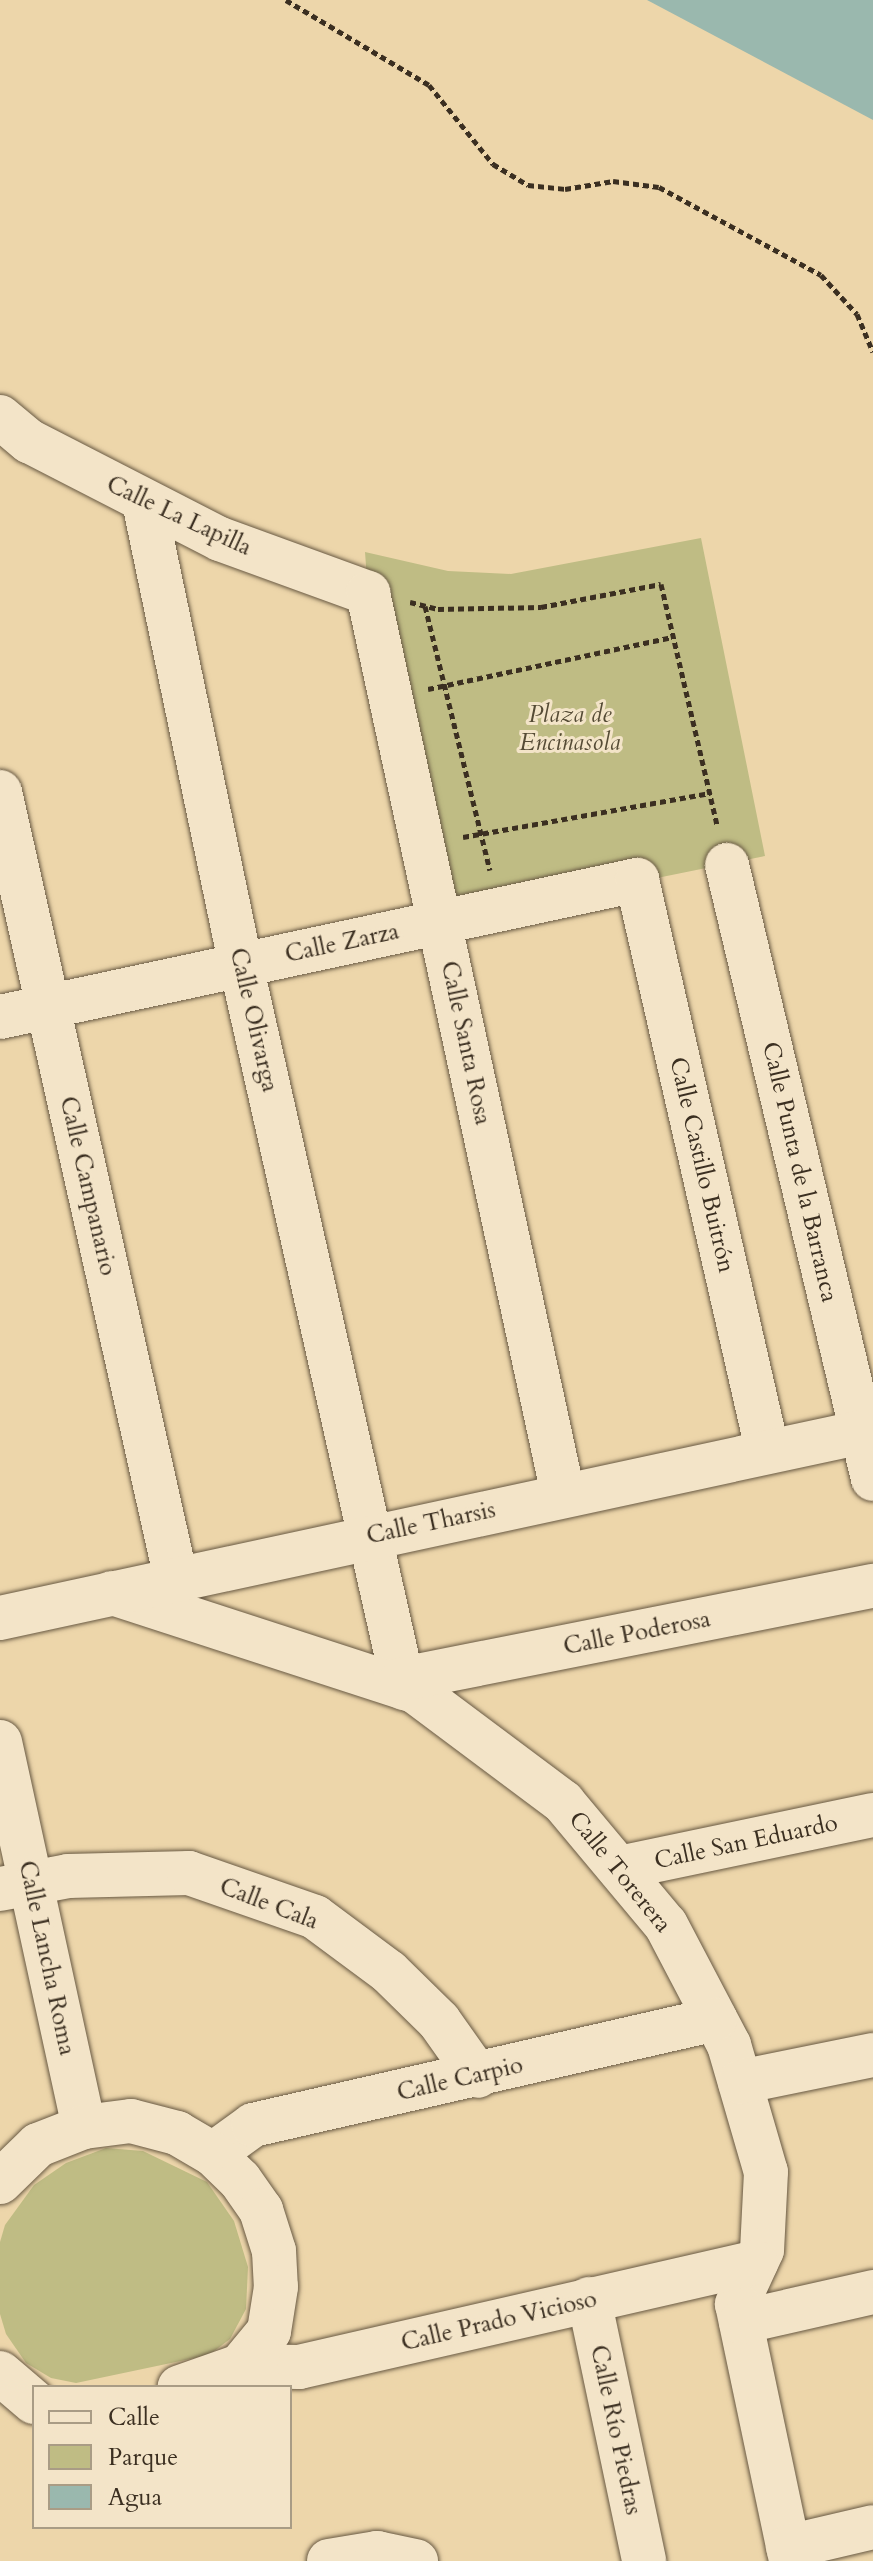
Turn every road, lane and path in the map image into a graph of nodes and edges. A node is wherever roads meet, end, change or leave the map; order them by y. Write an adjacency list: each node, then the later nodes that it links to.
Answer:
1 (286, 0): 2 (path)
2 (873, 352)
3 (0, 417): 4 (street, Calle La Lapilla)
4 (144, 502): 5 (street, Calle La Lapilla); 16 (street, Calle Olivarga)
5 (368, 593): 6 (path); 8 (street, Calle Santa Rosa)
6 (425, 606): 7 (path); 14 (path)
7 (673, 637): 8 (path); 10 (path)
8 (391, 696): 11 (street, Calle Santa Rosa)
9 (0, 792): 17 (street, Calle Campanario)
10 (710, 793): 11 (path); 12 (path)
11 (423, 844): 15 (street, Calle Santa Rosa)
12 (727, 865): 19 (street, Calle Punta de la Barranca)
13 (637, 880): 14 (street, Calle Zarza); 20 (street, Calle Castillo Buitrón)
14 (499, 909): 15 (street, Calle Zarza)
15 (440, 922): 16 (street, Calle Zarza); 22 (street, Calle Santa Rosa)
16 (241, 965): 17 (street, Calle Zarza); 23 (street, Calle Olivarga)
17 (48, 1007): 18 (street, Calle Zarza); 24 (street, Calle Campanario)
18 (0, 1017)
19 (862, 1432): 20 (street, Calle Tharsis); 21 (street, Calle Punta de la Barranca)
20 (767, 1449): 22 (street, Calle Tharsis)
21 (873, 1479)
22 (563, 1494): 23 (street, Calle Tharsis)
23 (370, 1536): 24 (street, Calle Tharsis); 28 (street, Calle Olivarga)
24 (176, 1579): 26 (street, Calle Tharsis)
25 (873, 1586): 28 (street, Calle Poderosa)
26 (112, 1593): 27 (street, Calle Tharsis); 28 (street, Calle Torerera)
27 (0, 1618)
28 (403, 1684): 31 (street, Calle Torerera)
29 (0, 1742): 32 (street, Calle Lancha Roma)
30 (873, 1815): 31 (street, Calle San Eduardo)
31 (619, 1868): 33 (street, Calle Torerera)
32 (16, 1885): 35 (street, Calle Cala); 37 (street, Calle Lancha Roma)
33 (715, 2019): 35 (street, Calle Carpio); 36 (street, Calle Torerera)
34 (873, 2055): 36 (street)
35 (478, 2076): 38 (street, Calle Carpio)
36 (740, 2082): 40 (street, Calle Torerera)
37 (84, 2127): 38 (street); 39 (street)
38 (213, 2154): 44 (street)
39 (0, 2182)
40 (756, 2262): 42 (street, Calle Prado Vicioso); 43 (street, Calle Torerera)
41 (873, 2292): 43 (street)
42 (589, 2299): 44 (street, Calle Prado Vicioso); 52 (street, Calle Río Piedras)
43 (741, 2322): 49 (street, Calle Torerera)
44 (240, 2366): 46 (street)
45 (0, 2373): 47 (street)
46 (186, 2385)
47 (32, 2400)
48 (873, 2527): 49 (street)
49 (790, 2554)
50 (329, 2561): 51 (street)
51 (416, 2561)
52 (644, 2561)

